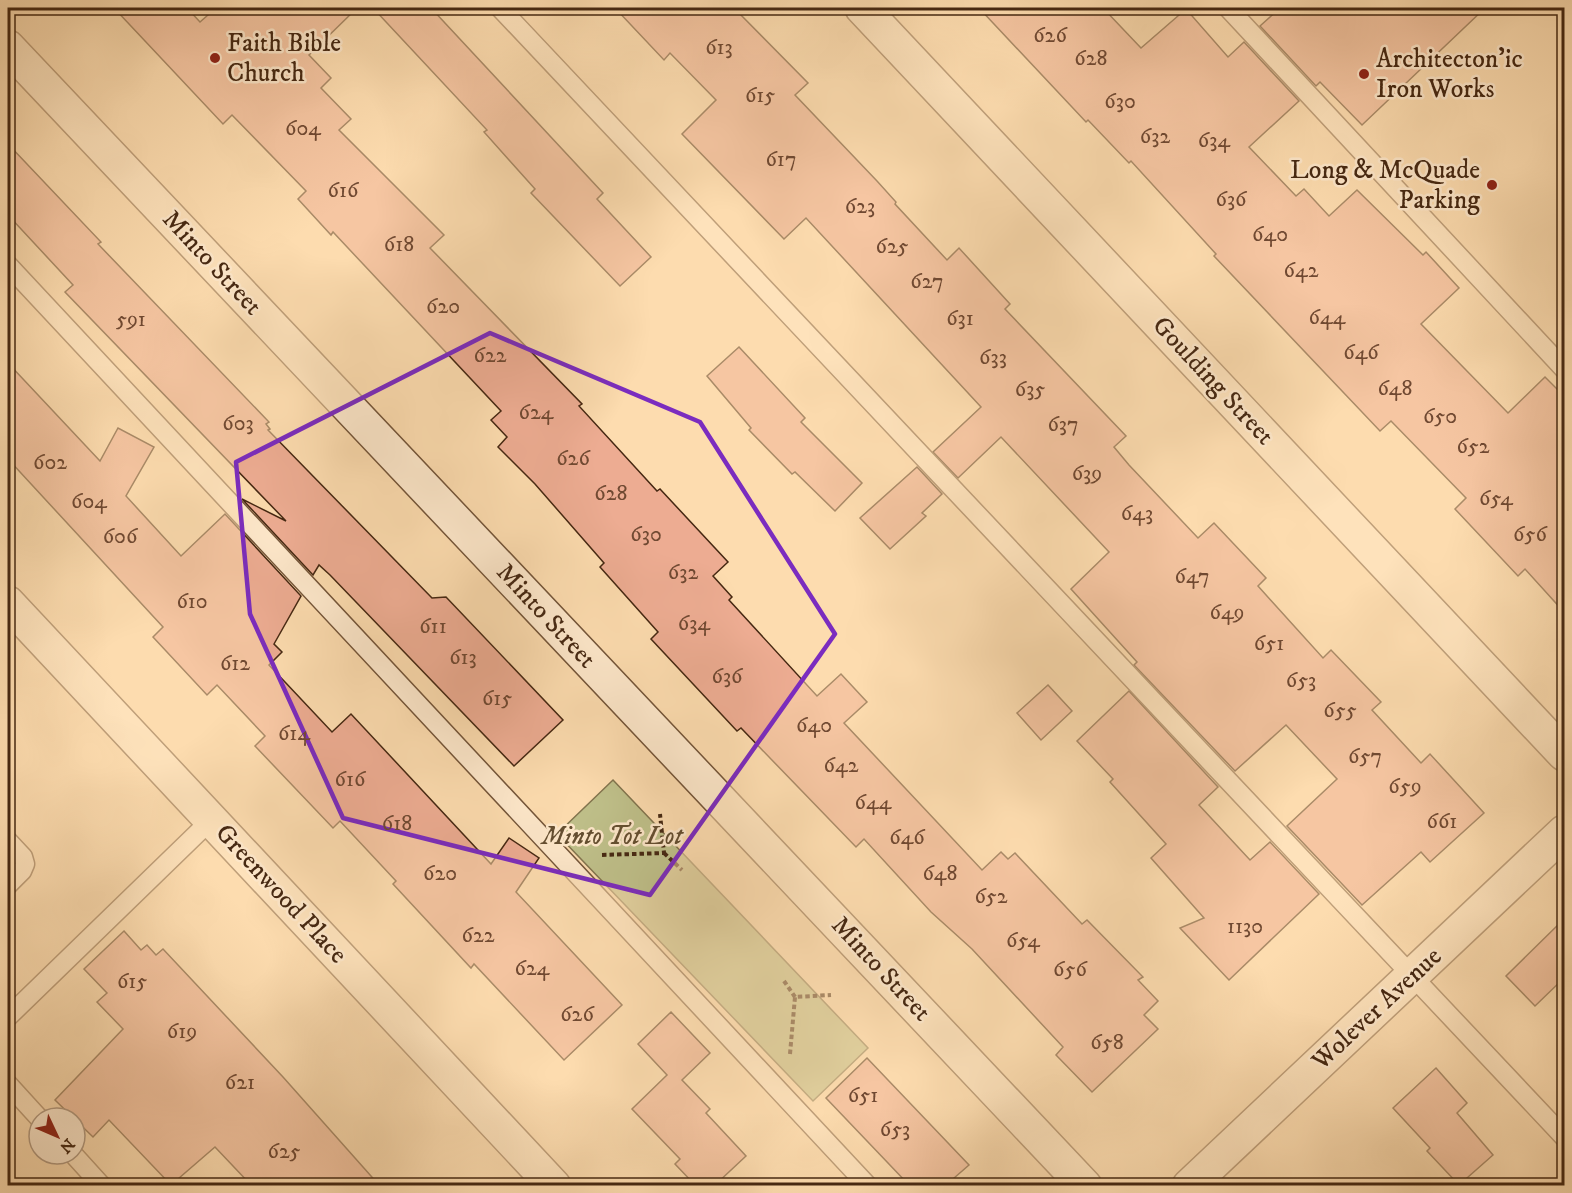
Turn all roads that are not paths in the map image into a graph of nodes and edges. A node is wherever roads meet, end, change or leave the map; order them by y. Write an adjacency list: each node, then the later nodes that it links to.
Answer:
1 (500, 8): 13 (lane)
2 (862, 8): 8 (street, Goulding Street)
3 (1228, 8): 6 (lane)
4 (8, 47): 22 (street, Minto Street)
5 (8, 265): 21 (lane)
6 (1564, 369)
7 (8, 603): 9 (street, Greenwood Place)
8 (1564, 754)
9 (211, 820): 14 (lane); 20 (street, Greenwood Place)
10 (1564, 832): 13 (street, Wolever Avenue)
11 (8, 841): 12 (lane)
12 (8, 885)
13 (1413, 974): 17 (lane); 23 (street, Wolever Avenue)
14 (8, 1017)
15 (8, 1084): 16 (lane)
16 (28, 1106)
17 (1564, 1137)
18 (84, 1166): 19 (lane)
19 (102, 1185)
20 (554, 1185)
21 (868, 1185)
22 (1085, 1185)
23 (1189, 1185)

